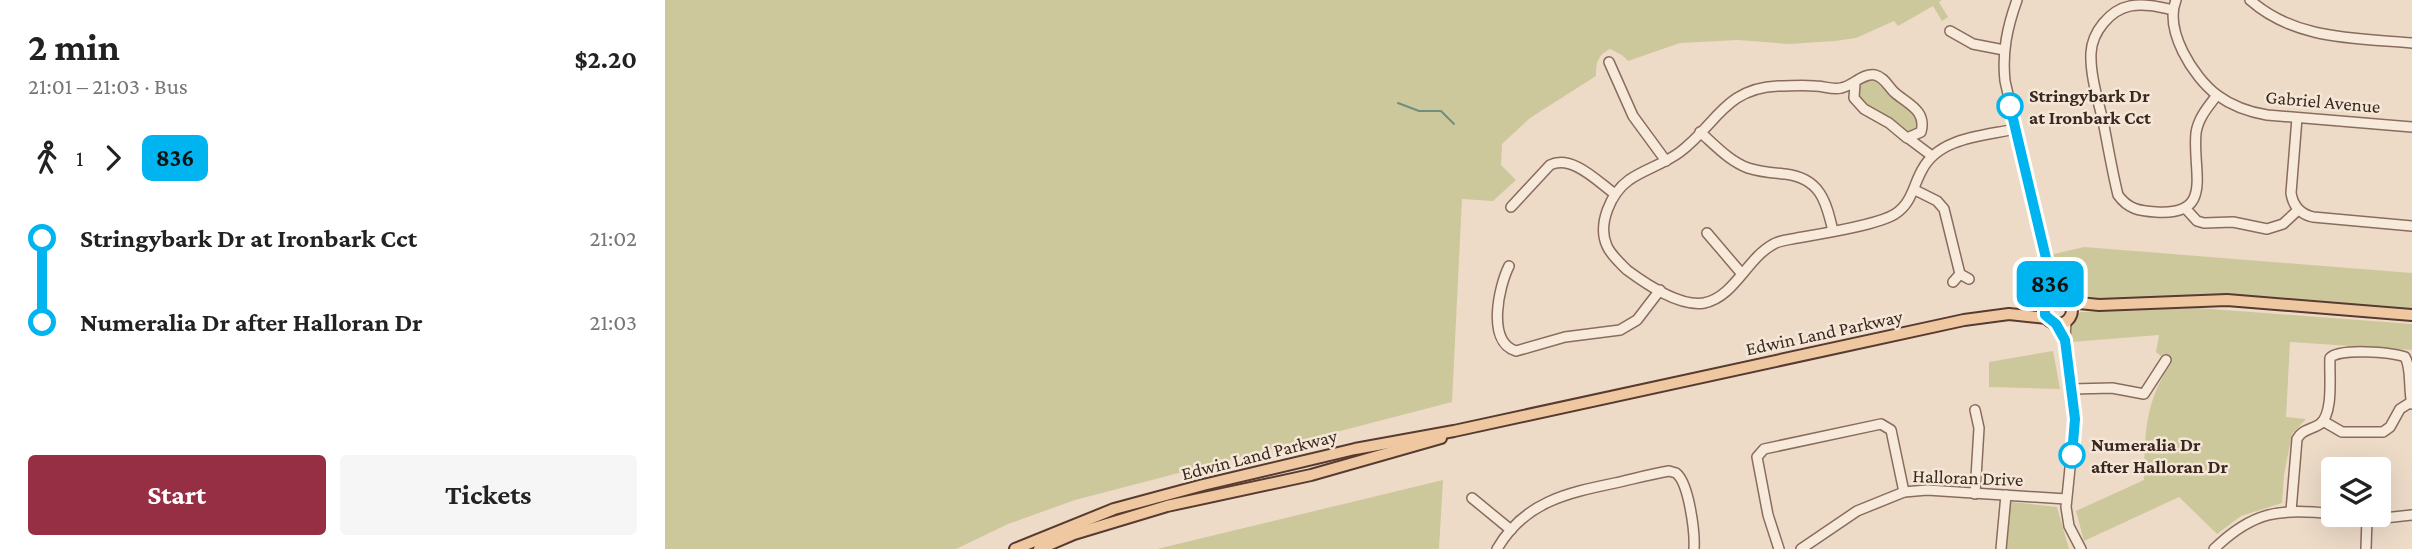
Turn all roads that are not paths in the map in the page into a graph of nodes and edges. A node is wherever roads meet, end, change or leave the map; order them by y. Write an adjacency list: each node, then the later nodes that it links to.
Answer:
1 (2017, 0): 7 (street)
2 (2176, 0): 4 (street)
3 (2250, 0): 6 (street)
4 (2173, 10): 11 (street, Gabriel Avenue); 24 (street)
5 (1950, 31): 7 (street)
6 (2412, 43)
7 (2004, 50): 15 (street)
8 (1609, 62): 20 (street)
9 (1855, 83): 10 (street); 12 (street); 16 (street)
10 (1831, 88): 12 (street); 17 (street)
11 (2217, 95): 13 (street, Gabriel Avenue); 24 (street)
12 (1855, 101): 18 (street)
13 (2297, 118): 14 (street, Gabriel Avenue); 25 (street)
14 (2412, 127)
15 (2015, 129): 19 (street); 33 (street)
16 (1922, 130): 18 (street); 19 (street)
17 (1700, 132): 20 (street); 27 (street)
18 (1908, 138): 19 (street)
19 (1932, 156): 21 (street)
20 (1666, 161): 22 (street)
21 (1915, 190): 27 (street); 31 (street)
22 (1615, 194): 23 (street); 32 (street)
23 (1511, 207)
24 (2186, 208): 25 (street)
25 (2298, 210): 26 (street)
26 (2412, 226)
27 (1833, 231): 30 (street)
28 (1707, 233): 30 (street)
29 (1509, 266): 32 (street)
30 (1742, 274): 32 (street)
31 (1969, 279)
32 (1660, 290)
33 (2058, 310): 34 (main road, Edwin Land Parkway); 36 (street); 39 (main road, Edwin Land Parkway)
34 (2412, 315)
35 (2166, 360): 36 (street)
36 (2072, 389): 45 (street)
37 (2412, 403): 40 (street); 40 (street)
38 (1975, 410): 42 (street)
39 (1518, 417): 52 (main road, Edwin Land Parkway); 53 (main road, Edwin Land Parkway)
40 (2323, 421): 46 (street)
41 (1904, 492): 42 (street, Halloran Drive); 56 (street); 57 (street, Halloran Drive)
42 (1975, 494): 43 (street, Halloran Drive)
43 (2006, 495): 45 (street, Halloran Drive); 58 (street)
44 (1472, 498): 51 (street)
45 (2066, 499): 59 (street)
46 (2291, 511): 47 (street); 60 (street)
47 (2321, 513)
48 (2412, 515): 49 (street)
49 (2391, 516)
50 (2367, 527): 61 (street)
51 (1511, 530): 54 (street); 55 (street)
52 (1015, 549)
53 (1039, 549)
54 (1497, 549)
55 (1694, 549)
56 (1779, 549)
57 (1801, 549)
58 (2001, 549)
59 (2081, 549)
60 (2214, 549)
61 (2366, 549)

